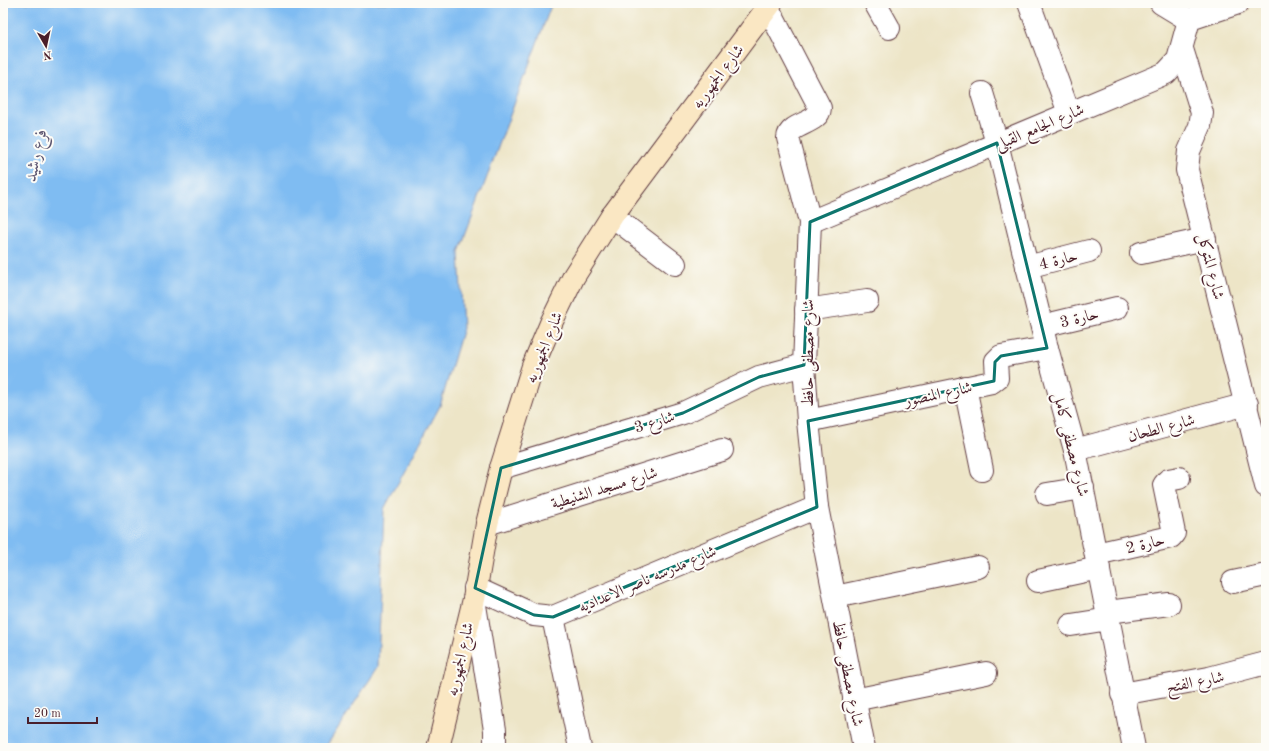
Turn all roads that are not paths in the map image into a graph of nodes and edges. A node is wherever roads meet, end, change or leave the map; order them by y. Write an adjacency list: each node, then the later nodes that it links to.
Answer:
1 (875, 3): 7 (street)
2 (1029, 3): 10 (street)
3 (1161, 3): 6 (street)
4 (1238, 3): 6 (street)
5 (770, 6): 12 (street, شارع الجمهوريه); 13 (street, شارع مصطفى حافظ)
6 (1189, 20): 8 (street, شارع الجامع القبلى)
7 (889, 28)
8 (1182, 49): 10 (street, شارع الجامع القبلى); 14 (street, شارع المتوكل)
9 (982, 93): 11 (street, شارع مصطفى كامل)
10 (1069, 113): 11 (street, شارع الجامع القبلى)
11 (997, 143): 13 (street, شارع الجامع القبلى); 18 (street, شارع مصطفى كامل)
12 (612, 216): 17 (street); 30 (street, شارع الجمهوريه)
13 (810, 222): 21 (street, شارع مصطفى حافظ)
14 (1205, 239): 16 (street); 26 (street, شارع المتوكل)
15 (1089, 251): 18 (street, حارة 4)
16 (1142, 254)
17 (675, 264)
18 (1027, 267): 22 (street, شارع مصطفى كامل)
19 (867, 301): 21 (street)
20 (1117, 308): 22 (street, حارة 3)
21 (806, 310): 24 (street, شارع مصطفى حافظ)
22 (1042, 326): 23 (street, شارع مصطفى كامل)
23 (1047, 348): 25 (street, شارع المنصور); 29 (street, شارع مصطفى كامل)
24 (804, 364): 27 (street, شارع مصطفى حافظ); 30 (street, شارع 3)
25 (965, 387): 27 (street, شارع المنصور); 31 (street)
26 (1247, 404): 29 (street, شارع الطحان); 32 (street, شارع المتوكل)
27 (808, 421): 36 (street, شارع مصطفى حافظ)
28 (722, 450): 37 (street, شارع مسجد الشنيطية)
29 (1075, 450): 34 (street, شارع مصطفى كامل)
30 (501, 468): 37 (street, شارع الجمهوريه)
31 (982, 470)
32 (1264, 472)
33 (1179, 478): 38 (street, حارة 2)
34 (1083, 488): 35 (street); 38 (street, شارع مصطفى كامل)
35 (1047, 494)
36 (818, 507): 44 (street, شارع مصطفى حافظ); 47 (street, شارع مدرسه ناصر الاعداديه)
37 (487, 524): 43 (street, شارع الجمهوريه)
38 (1098, 561): 41 (street); 46 (street, شارع مصطفى كامل)
39 (978, 567): 44 (street)
40 (1266, 576): 42 (street)
41 (1038, 581)
42 (1233, 582)
43 (475, 593): 47 (street, شارع مدرسه ناصر الاعداديه); 53 (street, شارع الجمهوريه); 54 (street)
44 (835, 598): 52 (street, شارع مصطفى حافظ)
45 (1169, 604): 46 (street)
46 (1108, 616): 48 (street); 51 (street, شارع مصطفى كامل)
47 (553, 617): 55 (street)
48 (1071, 625)
49 (1266, 664): 51 (street, شارع الفتح)
50 (986, 673): 52 (street)
51 (1122, 694): 57 (street, شارع مصطفى كامل)
52 (854, 700): 56 (street, شارع مصطفى حافظ)
53 (438, 748)
54 (495, 748)
55 (580, 748)
56 (864, 748)
57 (1134, 748)

